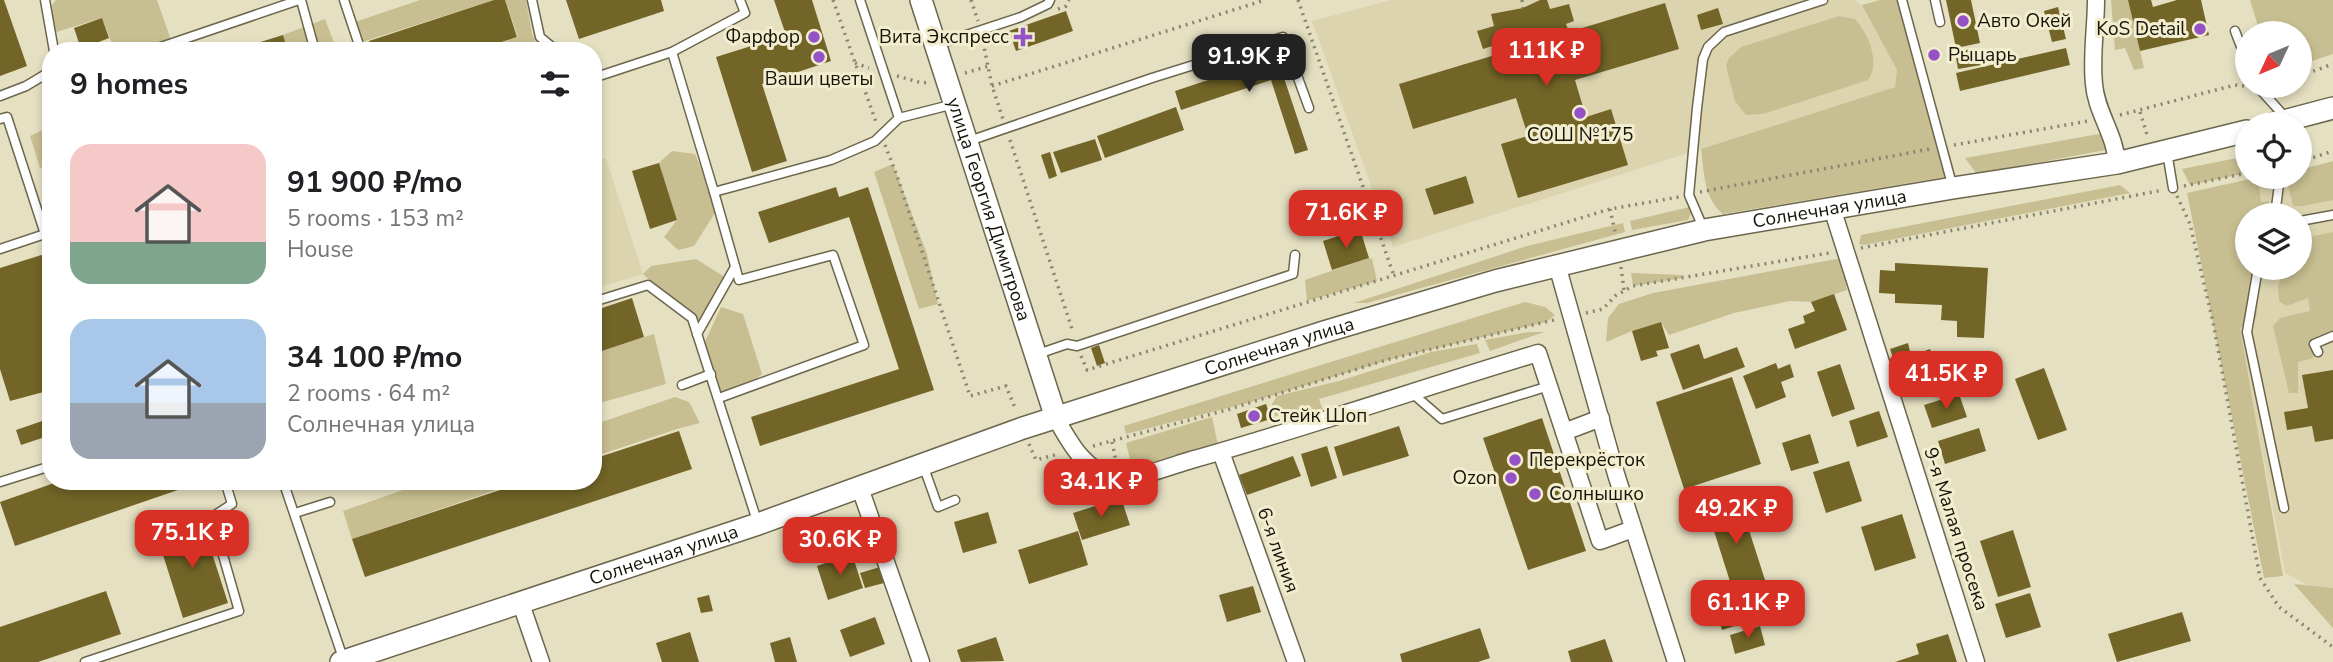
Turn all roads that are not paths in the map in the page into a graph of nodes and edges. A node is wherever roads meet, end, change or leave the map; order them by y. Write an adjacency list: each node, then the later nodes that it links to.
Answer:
1 (45, 0): 14 (lane)
2 (300, 0): 15 (lane); 16 (lane)
3 (344, 0): 17 (lane)
4 (532, 0): 18 (lane)
5 (740, 0): 20 (lane)
6 (860, 0): 28 (lane)
7 (921, 0): 19 (main road, улица Георгия Димитрова)
8 (1050, 0): 19 (lane)
9 (1823, 0): 41 (lane)
10 (1902, 0): 34 (lane)
11 (1935, 0): 13 (lane)
12 (2096, 0): 33 (street)
13 (1940, 22)
14 (52, 42)
15 (176, 42)
16 (312, 42)
17 (358, 42)
18 (546, 42)
19 (935, 45): 24 (main road, улица Георгия Димитрова)
20 (672, 52): 21 (lane); 36 (lane)
21 (602, 75)
22 (42, 76): 23 (lane)
23 (0, 96)
24 (954, 104): 28 (lane); 31 (main road, улица Георгия Димитрова)
25 (1309, 108): 31 (lane)
26 (2333, 108): 27 (main road)
27 (2312, 114)
28 (899, 118): 36 (lane)
29 (0, 119): 40 (lane)
30 (2235, 134): 32 (main road, Солнечная улица)
31 (967, 142): 52 (main road, улица Георгия Димитрова)
32 (2166, 152): 33 (main road, Солнечная улица); 35 (lane)
33 (2117, 163): 34 (main road, Солнечная улица)
34 (1953, 188): 37 (main road, Солнечная улица)
35 (2173, 188)
36 (714, 192): 46 (lane)
37 (1832, 208): 41 (main road, Солнечная улица); 81 (street, 9-я Малая просека)
38 (2333, 215): 39 (lane)
39 (2312, 219)
40 (42, 228)
41 (1704, 230): 45 (main road, Солнечная улица)
42 (42, 235): 43 (lane)
43 (0, 249)
44 (1295, 255): 52 (lane)
45 (1557, 265): 58 (main road, Солнечная улица); 59 (street)
46 (735, 267): 49 (lane); 57 (lane)
47 (2256, 280): 70 (lane)
48 (602, 299): 49 (lane)
49 (697, 334): 53 (lane)
50 (2333, 336): 51 (lane)
51 (2318, 352)
52 (1035, 355): 58 (main road, улица Георгия Димитрова)
53 (711, 374): 54 (lane); 57 (lane)
54 (682, 384)
55 (1549, 386): 56 (lane); 56 (street); 60 (street)
56 (1410, 391): 61 (street)
57 (719, 398): 72 (lane)
58 (1056, 418): 61 (street); 62 (main road, Солнечная улица)
59 (1601, 418): 60 (street); 73 (street)
60 (1564, 432): 73 (street)
61 (1221, 452): 79 (street, 6-я линия)
62 (923, 465): 65 (main road, Солнечная улица); 68 (lane)
63 (42, 469): 64 (lane)
64 (0, 482)
65 (860, 488): 72 (main road, Солнечная улица); 78 (street)
66 (228, 490): 76 (lane)
67 (286, 490): 71 (lane)
68 (956, 500)
69 (330, 502): 71 (lane)
70 (2284, 508)
71 (295, 513): 75 (lane)
72 (758, 524): 74 (main road, Солнечная улица)
73 (1633, 529): 80 (street)
74 (520, 601): 75 (main road, Солнечная улица); 77 (street)
75 (342, 661)
76 (85, 662)
77 (541, 662)
78 (921, 662)
79 (1296, 662)
80 (1676, 662)
81 (1976, 662)

